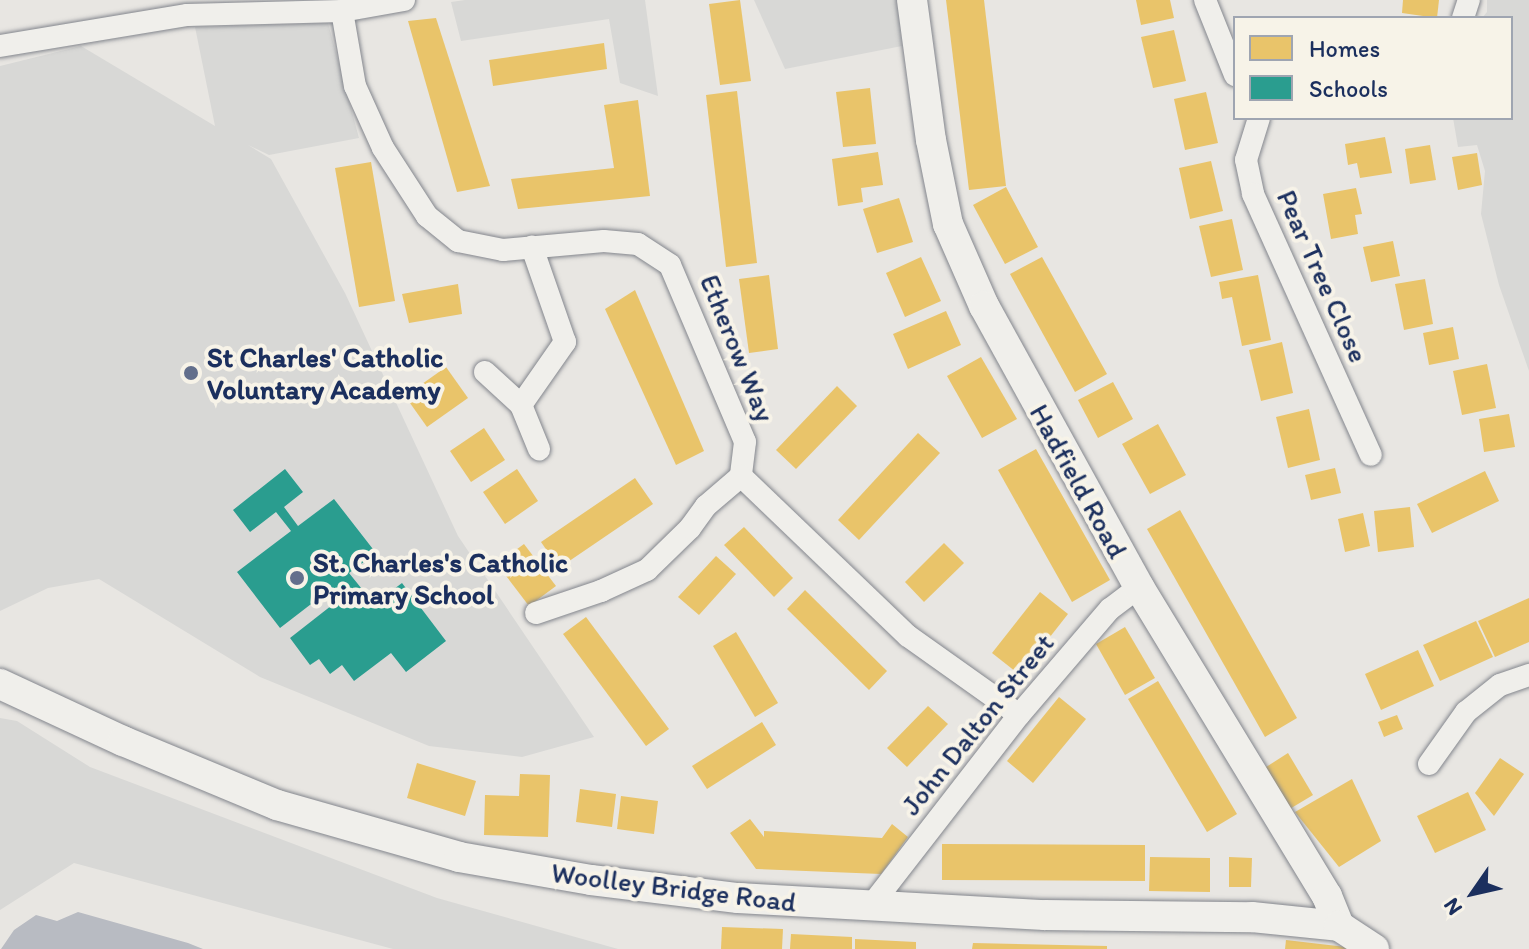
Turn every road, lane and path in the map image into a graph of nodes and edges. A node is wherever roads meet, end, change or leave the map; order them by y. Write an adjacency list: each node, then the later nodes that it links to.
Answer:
1 (404, 0): 5 (street)
2 (912, 0): 15 (street, Hadfield Road)
3 (1205, 0): 7 (street)
4 (185, 8): 5 (street); 6 (street)
5 (342, 11): 9 (street, Etherow Way)
6 (0, 46)
7 (1233, 70)
8 (1258, 120): 13 (street, Pear Tree Close)
9 (532, 247): 11 (street); 14 (street, Etherow Way)
10 (485, 372): 11 (street)
11 (521, 405): 12 (street)
12 (539, 449)
13 (1371, 455)
14 (741, 476): 16 (street); 19 (street)
15 (1139, 587): 19 (street, John Dalton Street); 22 (street, Hadfield Road)
16 (536, 613)
17 (1529, 675): 20 (street)
18 (0, 684): 21 (street, Woolley Bridge Road)
19 (1019, 715): 21 (street, John Dalton Street)
20 (1429, 764)
21 (870, 907): 22 (street, Woolley Bridge Road)
22 (1339, 926): 23 (street, Woolley Bridge Road)
23 (1374, 949)

